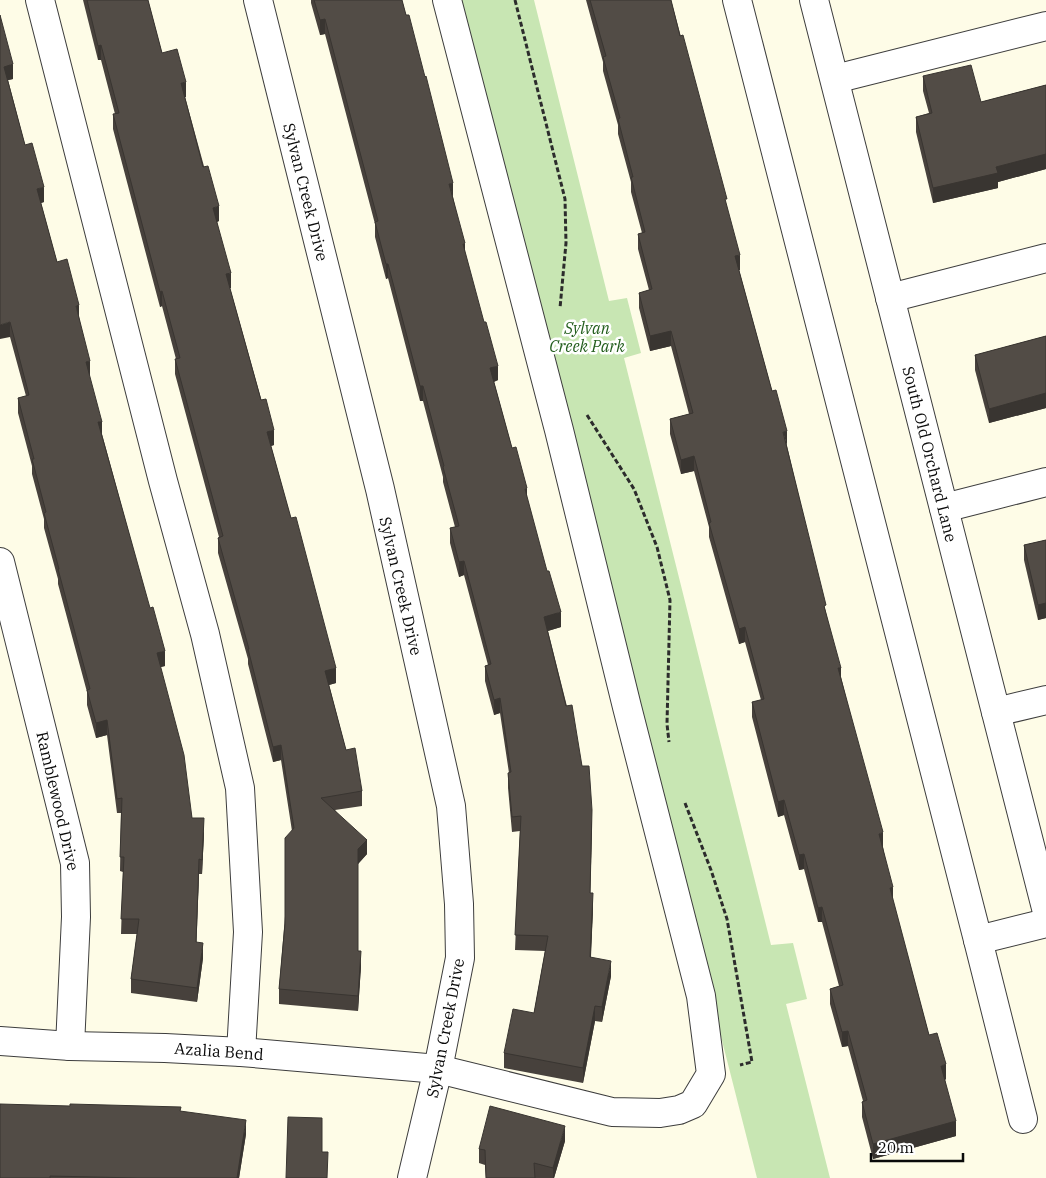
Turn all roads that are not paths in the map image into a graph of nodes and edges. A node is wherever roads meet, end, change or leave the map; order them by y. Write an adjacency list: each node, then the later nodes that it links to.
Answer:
1 (40, 0): 20 (street)
2 (258, 0): 21 (street, Sylvan Creek Drive)
3 (447, 0): 21 (street, Azalia Bend)
4 (737, 0): 17 (street)
5 (814, 0): 7 (street, South Old Orchard Lane)
6 (1046, 26): 7 (street)
7 (835, 79): 9 (street, South Old Orchard Lane)
8 (1046, 258): 9 (street)
9 (890, 298): 11 (street, South Old Orchard Lane)
10 (1046, 482): 11 (street)
11 (944, 508): 14 (street, South Old Orchard Lane)
12 (0, 562): 19 (street, Ramblewood Drive)
13 (1046, 700): 14 (street)
14 (996, 712): 15 (street, South Old Orchard Lane)
15 (1046, 908)
16 (1046, 923): 17 (street)
17 (978, 940): 22 (street)
18 (0, 1041): 19 (street, Azalia Bend)
19 (70, 1046): 20 (street, Azalia Bend)
20 (240, 1052): 21 (street, Azalia Bend)
21 (438, 1069): 23 (street, Sylvan Creek Drive)
22 (1023, 1119)
23 (412, 1178)

